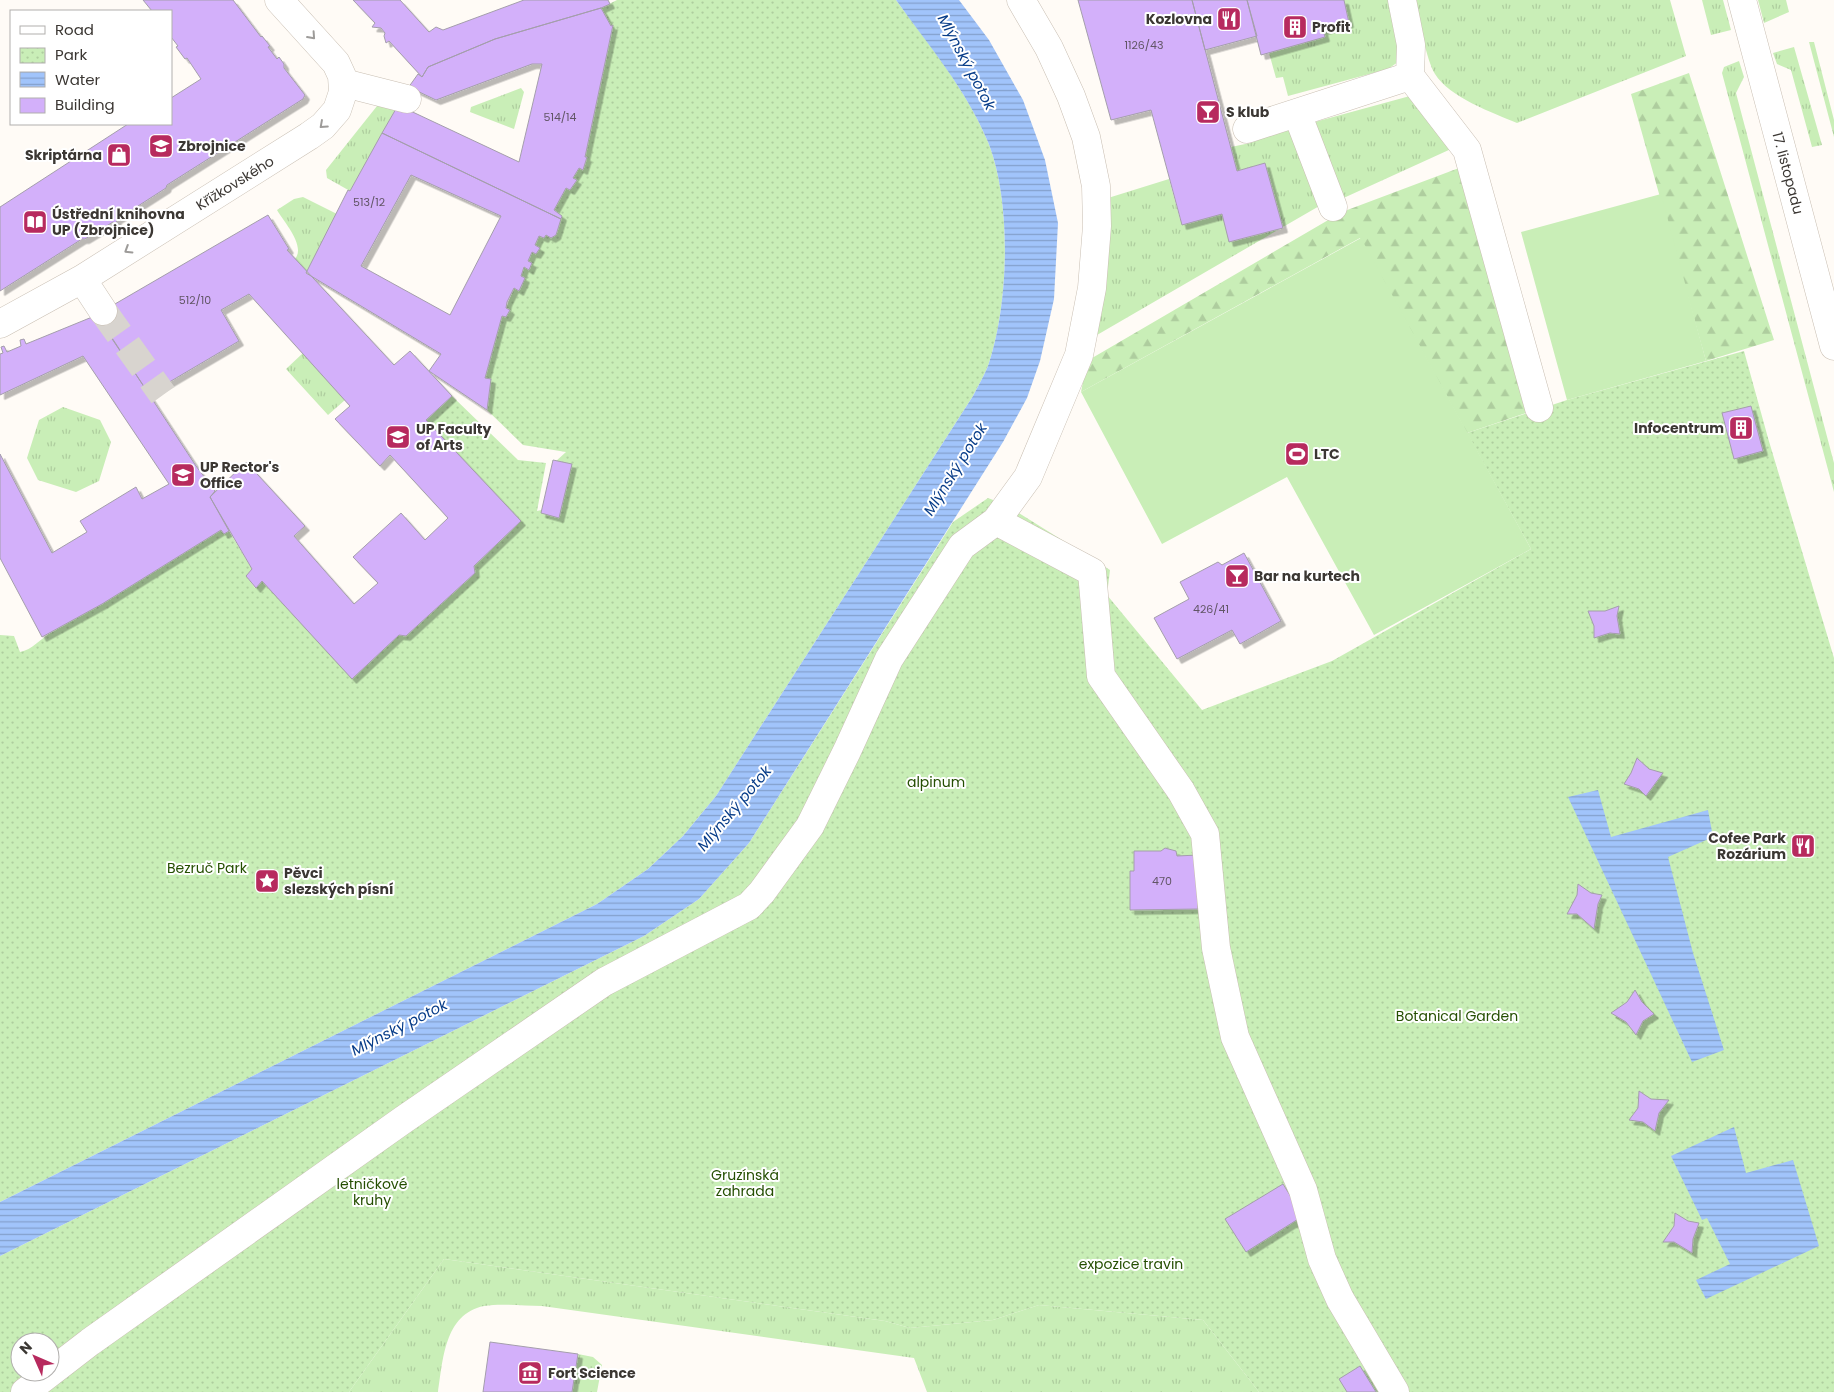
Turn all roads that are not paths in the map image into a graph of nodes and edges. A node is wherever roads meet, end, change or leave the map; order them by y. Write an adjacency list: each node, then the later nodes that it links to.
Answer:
1 (279, 0): 6 (street, one-way to 6)
2 (1021, 0): 16 (street)
3 (1402, 0): 5 (street)
4 (1742, 0): 14 (street, 17. listopadu)
5 (1410, 76): 8 (street); 15 (street)
6 (344, 83): 7 (street); 11 (street, Křížkovského, one-way to 11)
7 (407, 99)
8 (1297, 113): 9 (street); 10 (street)
9 (1247, 129)
10 (1333, 208)
11 (82, 279): 12 (street); 13 (street, Křížkovského)
12 (103, 311)
13 (0, 324)
14 (1834, 346)
15 (1539, 408)
16 (996, 521): 17 (street); 18 (street)
17 (25, 1392)
18 (1395, 1392)

